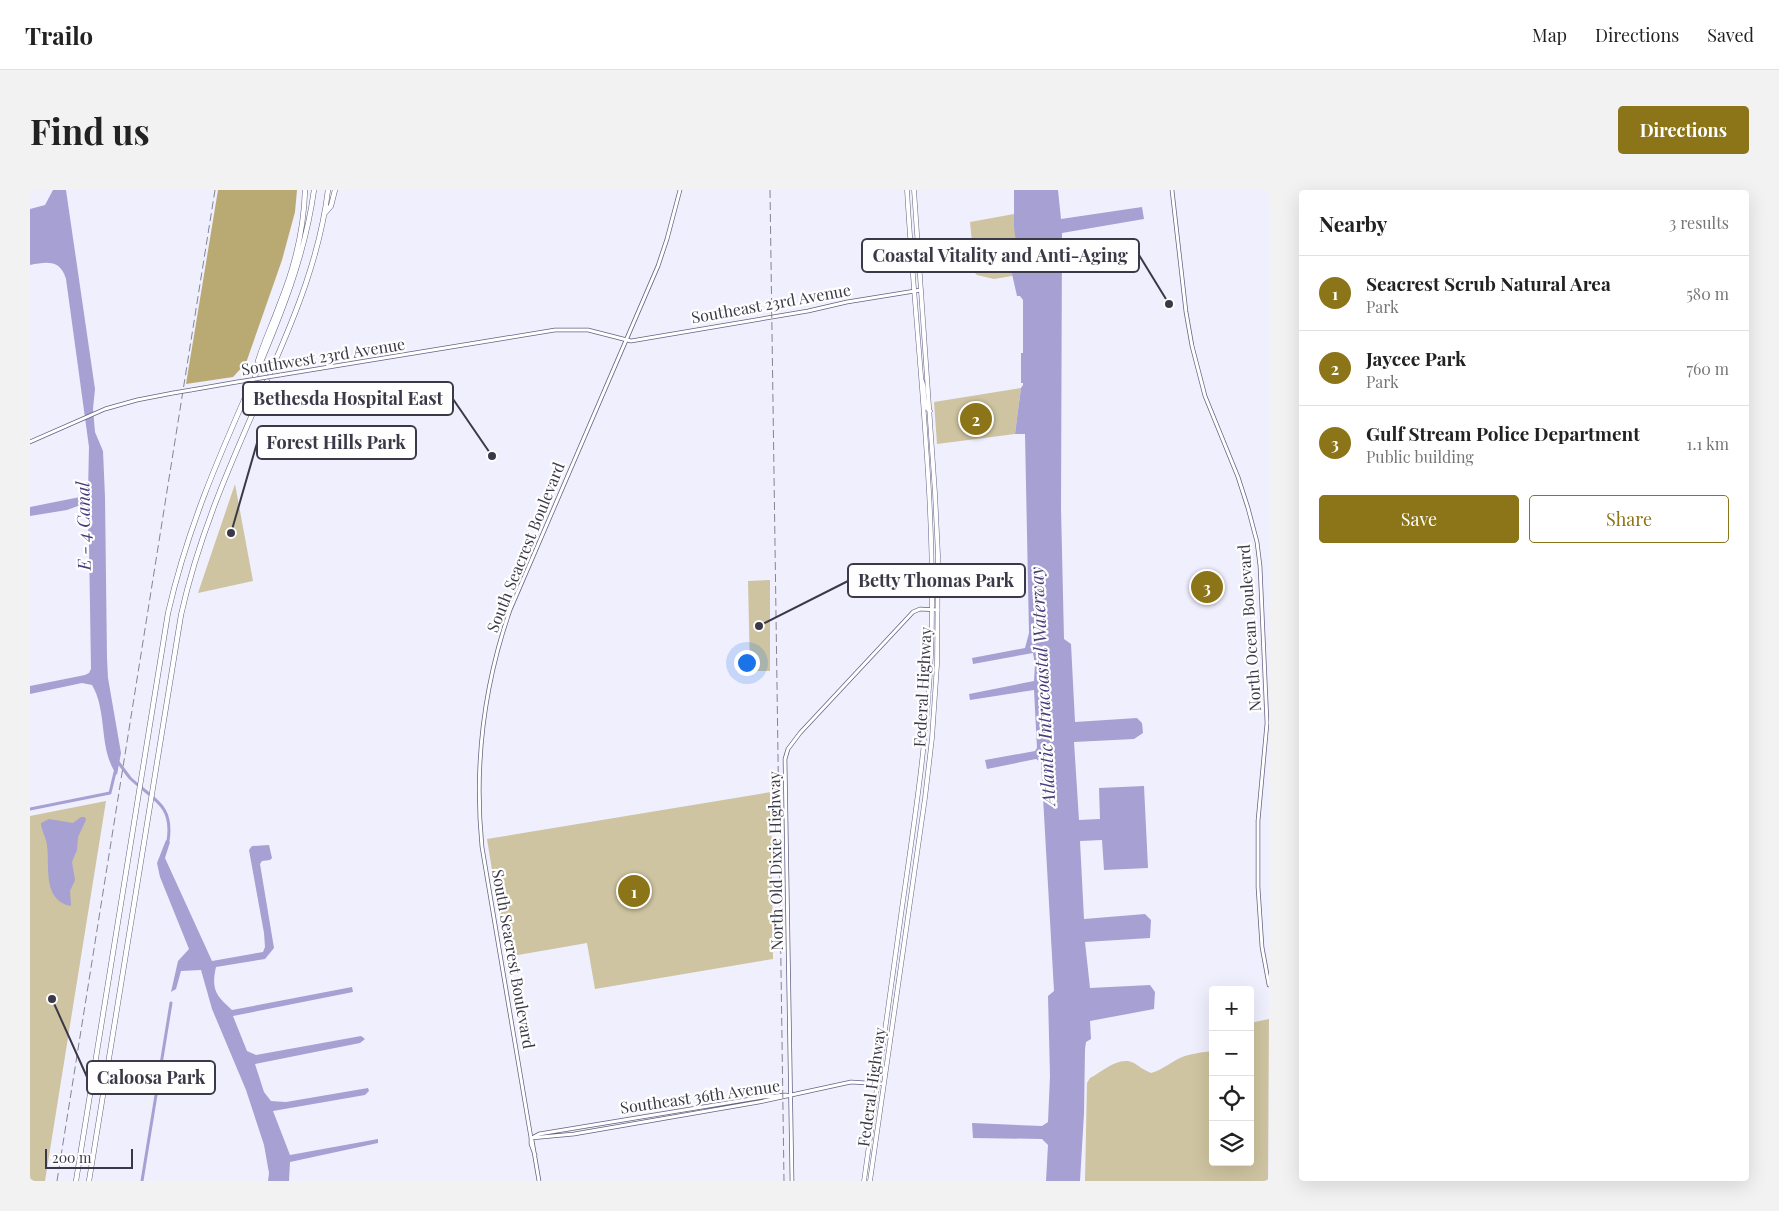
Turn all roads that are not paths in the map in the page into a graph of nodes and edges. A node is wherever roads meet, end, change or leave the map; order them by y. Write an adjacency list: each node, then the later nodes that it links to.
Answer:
1 (305, 190): 2 (highway)
2 (314, 190)
3 (328, 190): 11 (highway)
4 (335, 190): 11 (highway)
5 (680, 190): 16 (street, South Seacrest Boulevard)
6 (914, 190): 9 (main road, Federal Highway)
7 (1172, 190): 35 (street, North Ocean Boulevard)
8 (907, 191): 9 (main road); 10 (main road, Federal Highway)
9 (914, 196): 12 (main road, Federal Highway)
10 (908, 198): 12 (main road); 13 (main road, Federal Highway)
11 (324, 214): 18 (highway)
12 (917, 231): 14 (main road, Federal Highway)
13 (914, 290): 14 (street, Southeast 23rd Avenue); 15 (main road, Federal Highway); 16 (street, Southeast 23rd Avenue)
14 (921, 290): 17 (main road, Federal Highway)
15 (917, 333): 17 (main road); 19 (main road, Federal Highway)
16 (626, 340): 25 (street, Southwest 23rd Avenue, bridge); 42 (street, South Seacrest Boulevard)
17 (925, 342): 22 (main road, Federal Highway)
18 (270, 373)
19 (920, 379): 22 (main road); 23 (main road, Federal Highway)
20 (266, 381): 44 (highway)
21 (251, 384): 43 (highway)
22 (930, 411): 24 (main road, Federal Highway)
23 (923, 412): 24 (main road); 26 (main road, Federal Highway)
24 (932, 441): 27 (main road, Federal Highway)
25 (30, 442)
26 (932, 610): 27 (street, North Old Dixie Highway); 28 (main road, Federal Highway); 41 (street, North Old Dixie Highway)
27 (939, 610): 29 (main road, Federal Highway)
28 (930, 672): 29 (main road); 30 (main road, Federal Highway)
29 (936, 684): 31 (main road, Federal Highway)
30 (929, 687): 31 (main road); 32 (main road, Federal Highway)
31 (935, 699): 34 (main road, Federal Highway)
32 (902, 908): 33 (main road, Federal Highway); 34 (main road)
33 (895, 957): 36 (main road); 37 (main road, Federal Highway)
34 (902, 957): 36 (main road, Federal Highway)
35 (1269, 985)
36 (898, 991): 38 (main road, Federal Highway)
37 (890, 994): 38 (main road); 39 (main road, Federal Highway)
38 (896, 1004): 40 (main road, Federal Highway)
39 (878, 1084): 40 (street, Southeast 36th Avenue); 41 (street, Southeast 36th Avenue); 47 (main road, Federal Highway)
40 (884, 1084): 47 (main road, Federal Highway)
41 (791, 1096): 42 (street, Southeast 36th Avenue); 46 (street, North Old Dixie Highway)
42 (531, 1138): 45 (street, South Seacrest Boulevard)
43 (76, 1181)
44 (90, 1181)
45 (538, 1181)
46 (792, 1181)
47 (867, 1181)

